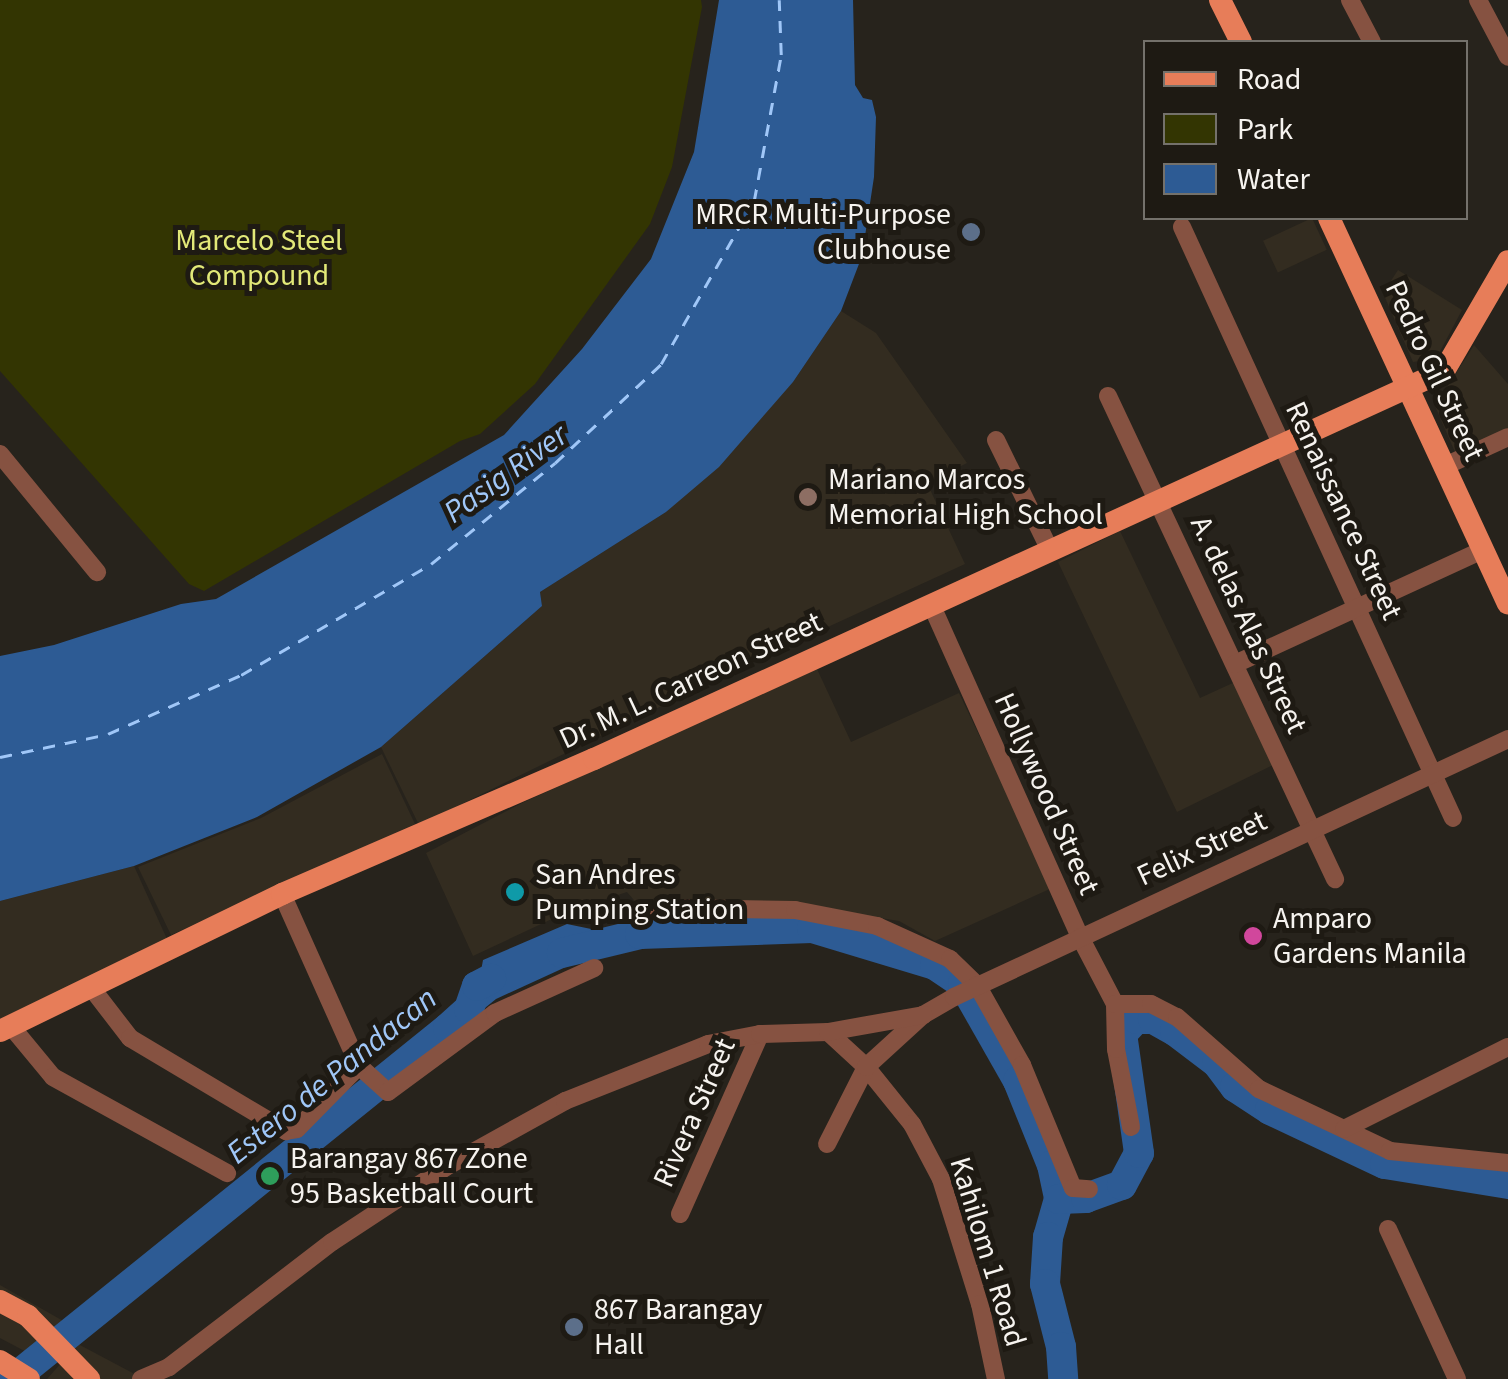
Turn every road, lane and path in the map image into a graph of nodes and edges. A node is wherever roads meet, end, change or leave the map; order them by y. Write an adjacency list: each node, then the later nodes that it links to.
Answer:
1 (1220, 0): 4 (main road)
2 (1350, 0): 5 (street)
3 (1478, 0): 6 (street)
4 (1240, 40)
5 (1371, 40)
6 (1508, 56)
7 (1330, 220): 10 (main road, Pedro Gil Street)
8 (1182, 226): 14 (street, Renaissance Street)
9 (1508, 261): 10 (main road, Dr. M. L. Carreon Street)
10 (1409, 387): 14 (main road, Dr. M. L. Carreon Street); 16 (main road, Pedro Gil Street)
11 (1108, 396): 17 (street, A. delas Alas Street)
12 (1508, 438): 16 (street)
13 (996, 440): 18 (street)
14 (1282, 446): 17 (main road, Dr. M. L. Carreon Street); 23 (street, Renaissance Street)
15 (3, 462): 20 (street)
16 (1445, 466): 19 (main road, Pedro Gil Street)
17 (1159, 501): 18 (main road, Dr. M. L. Carreon Street); 24 (street, A. delas Alas Street)
18 (1050, 550): 22 (main road, Dr. M. L. Carreon Street)
19 (1483, 550): 21 (main road, Pedro Gil Street); 23 (street)
20 (97, 572)
21 (1507, 600)
22 (931, 604): 30 (main road, Dr. M. L. Carreon Street); 32 (street, Hollywood Street)
23 (1356, 606): 24 (street); 26 (street, Renaissance Street)
24 (1236, 664): 28 (street, A. delas Alas Street)
25 (1508, 739): 26 (street, Felix Street)
26 (1432, 772): 27 (street, Renaissance Street); 28 (street, Felix Street)
27 (1452, 818)
28 (1314, 828): 29 (street, A. delas Alas Street); 32 (street, Felix Street)
29 (1335, 879)
30 (282, 894): 34 (main road, Dr. M. L. Carreon Street); 43 (street)
31 (629, 912): 35 (street)
32 (1080, 937): 35 (street, Felix Street); 36 (street, Hollywood Street)
33 (594, 968): 43 (street)
34 (90, 986): 38 (main road, Dr. M. L. Carreon Street); 43 (street)
35 (974, 986): 37 (street, Felix Street); 49 (street)
36 (1115, 1004): 44 (street); 45 (street)
37 (923, 1016): 39 (street, Felix Street); 42 (street, Felix Street)
38 (5, 1028): 48 (street)
39 (828, 1032): 40 (street); 42 (street, Kahilom 1 Road)
40 (760, 1034): 50 (street, Rivera Street); 56 (street)
41 (1508, 1047): 45 (street)
42 (866, 1067): 46 (street); 57 (street, Kahilom 1 Road)
43 (375, 1080)
44 (1131, 1127)
45 (1344, 1129): 47 (street)
46 (826, 1144)
47 (1508, 1163)
48 (227, 1173)
49 (1090, 1189)
50 (680, 1214)
51 (1388, 1229): 58 (street)
52 (0, 1301): 55 (main road)
53 (3, 1363): 54 (main road)
54 (29, 1379)
55 (89, 1379)
56 (141, 1379)
57 (996, 1379)
58 (1457, 1379)

